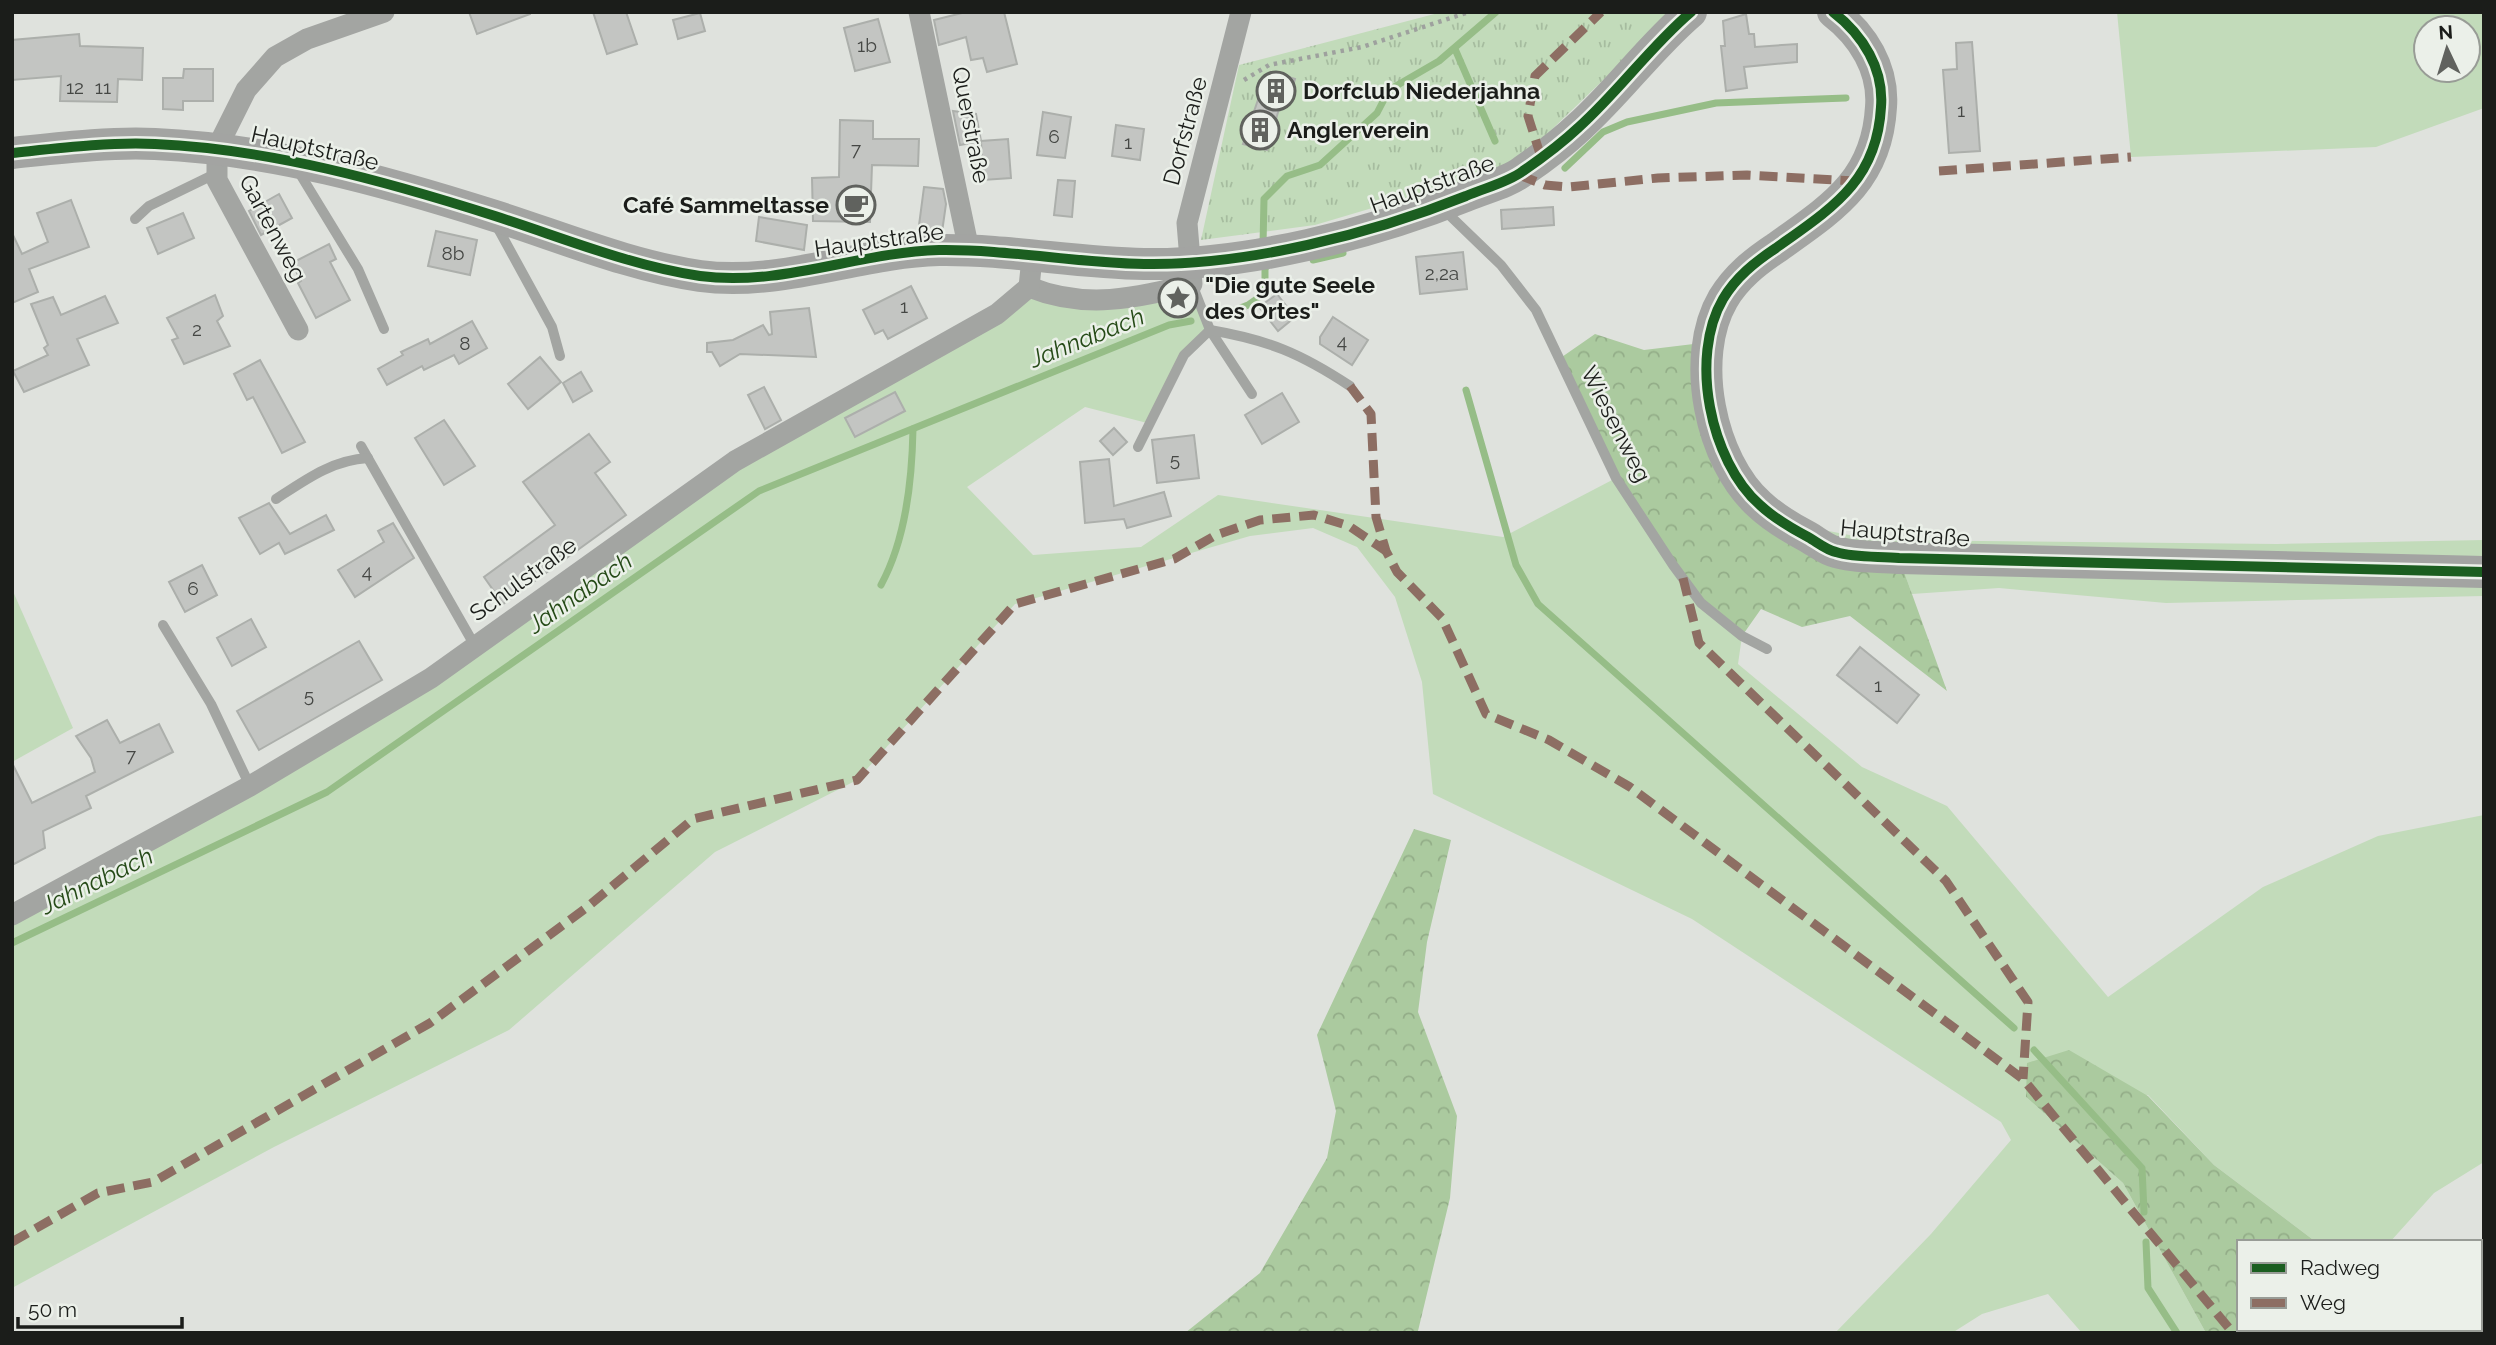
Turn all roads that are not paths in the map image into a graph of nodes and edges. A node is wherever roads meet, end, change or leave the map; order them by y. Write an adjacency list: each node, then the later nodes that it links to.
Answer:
1 (384, 12): 7 (street)
2 (919, 12): 12 (street, Querstraße)
3 (1241, 12): 14 (street, Dorfstraße)
4 (1691, 12): 9 (street, Hauptstraße)
5 (1833, 12): 25 (street, Hauptstraße)
6 (12, 153): 7 (street, Hauptstraße)
7 (217, 161): 8 (street, Hauptstraße); 11 (lane); 16 (street, Gartenweg)
8 (290, 161): 10 (street, Hauptstraße); 15 (lane)
9 (1440, 206): 14 (street, Hauptstraße); 28 (lane, Wiesenweg)
10 (490, 214): 12 (street, Hauptstraße); 18 (lane)
11 (135, 219)
12 (969, 250): 13 (street, Hauptstraße)
13 (1030, 272): 14 (street, Hauptstraße); 27 (street, Schulstraße)
14 (1190, 274): 17 (lane)
15 (384, 329)
16 (298, 330)
17 (1209, 330): 19 (lane); 20 (lane); 22 (lane)
18 (560, 356)
19 (1350, 386)
20 (1252, 394)
21 (361, 446): 23 (lane)
22 (1138, 447)
23 (368, 458): 24 (lane); 27 (lane)
24 (276, 499)
25 (2484, 572)
26 (163, 625): 29 (lane)
27 (475, 646): 29 (street, Schulstraße)
28 (1767, 649)
29 (250, 786): 30 (street, Schulstraße)
30 (12, 915)

